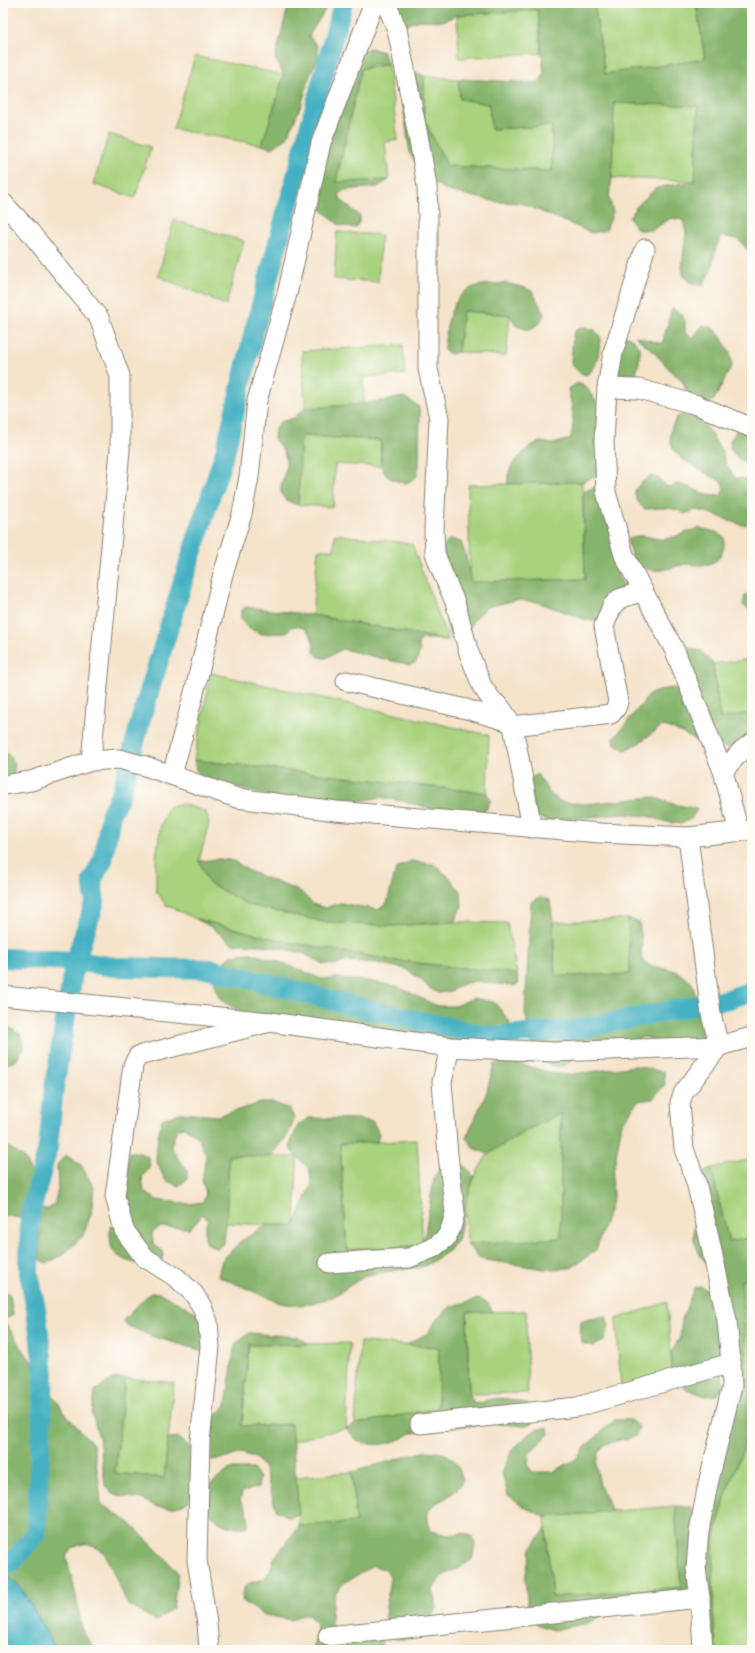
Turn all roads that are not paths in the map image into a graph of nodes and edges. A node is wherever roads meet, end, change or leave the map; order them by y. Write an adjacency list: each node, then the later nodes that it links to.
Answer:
1 (374, 3): 13 (street)
2 (386, 3): 9 (street)
3 (3, 203): 11 (street)
4 (645, 249): 5 (street)
5 (608, 388): 6 (street); 7 (street)
6 (752, 428)
7 (643, 591): 9 (street); 12 (street)
8 (346, 681): 9 (street)
9 (512, 724): 15 (street)
10 (752, 743): 12 (street)
11 (91, 761): 13 (street); 14 (street)
12 (723, 771): 16 (street)
13 (172, 775): 15 (street)
14 (3, 785)
15 (532, 828): 17 (street)
16 (746, 831): 17 (street)
17 (688, 837): 21 (street)
18 (3, 996): 19 (street)
19 (270, 1022): 22 (street); 28 (street)
20 (752, 1037): 21 (street)
21 (719, 1046): 22 (street); 24 (street)
22 (450, 1047): 23 (street)
23 (329, 1263)
24 (731, 1363): 25 (street); 26 (street)
25 (420, 1424)
26 (700, 1598): 27 (street); 29 (street)
27 (328, 1636)
28 (208, 1650)
29 (703, 1650)

